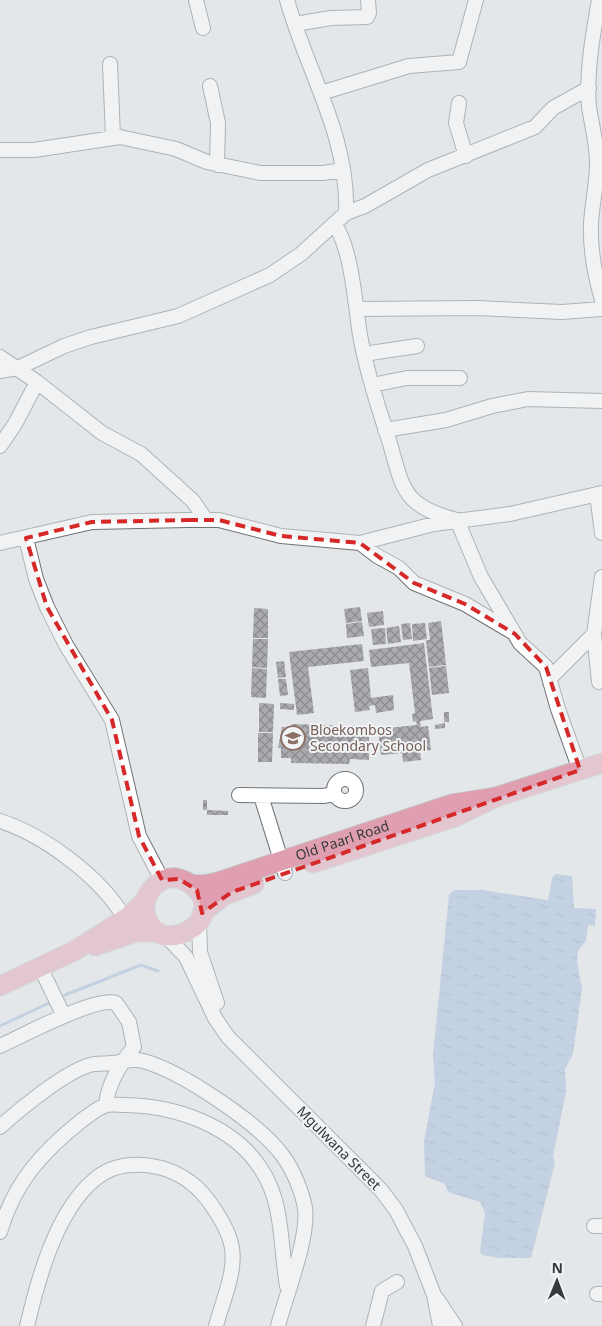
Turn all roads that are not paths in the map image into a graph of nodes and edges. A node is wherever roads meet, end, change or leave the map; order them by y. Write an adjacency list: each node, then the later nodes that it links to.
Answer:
1 (196, 0): 7 (street)
2 (287, 0): 6 (street)
3 (368, 0): 6 (street)
4 (476, 0): 12 (street)
5 (599, 0): 8 (street)
6 (295, 24): 12 (street)
7 (203, 28)
8 (597, 46): 11 (street)
9 (110, 64): 14 (street)
10 (210, 86): 17 (street)
11 (589, 88): 16 (street); 21 (street)
12 (321, 93): 18 (street)
13 (459, 103): 16 (street)
14 (113, 137): 15 (street); 17 (street)
15 (0, 150)
16 (466, 156): 19 (street)
17 (217, 165): 18 (street)
18 (344, 170): 19 (street)
19 (346, 213): 20 (street)
20 (336, 224): 22 (street); 27 (street)
21 (602, 300)
22 (357, 309): 23 (street); 25 (street)
23 (602, 309)
24 (417, 346): 25 (street)
25 (364, 354): 31 (street)
26 (0, 357): 27 (street)
27 (18, 368): 28 (street); 30 (street)
28 (0, 371)
29 (460, 378): 31 (street)
30 (37, 382): 34 (street); 36 (street)
31 (372, 385): 33 (street)
32 (602, 401): 33 (street)
33 (385, 430): 37 (street)
34 (0, 446)
35 (599, 493): 37 (street); 38 (street)
36 (206, 520): 39 (street); 41 (street)
37 (457, 520): 41 (street); 43 (street)
38 (602, 533)
39 (26, 538): 40 (street); 54 (street)
40 (0, 543)
41 (360, 543): 43 (street)
42 (602, 577): 44 (street)
43 (515, 634): 45 (street)
44 (594, 634): 45 (street); 46 (street)
45 (550, 678): 48 (street)
46 (599, 682)
47 (602, 763): 48 (main road, Old Paarl Road)
48 (580, 770): 53 (main road, Old Paarl Road)
49 (335, 794): 51 (street)
50 (239, 795): 51 (street)
51 (260, 796): 53 (street)
52 (0, 821): 58 (street)
53 (282, 867): 55 (main road, Old Paarl Road); 57 (main road, Old Paarl Road)
54 (162, 880): 55 (main road, Old Paarl Road); 56 (main road, Old Paarl Road)
55 (191, 884): 57 (main road)
56 (146, 900): 58 (main road, Old Paarl Road); 59 (main road)
57 (201, 917): 59 (main road, Old Paarl Road); 64 (street, Mgulwana Street)
58 (125, 918): 60 (main road, Old Paarl Road)
59 (162, 933): 60 (main road, Old Paarl Road); 64 (street, Mgulwana Street)
60 (74, 950): 61 (main road, Old Paarl Road)
61 (40, 967): 62 (main road, Old Paarl Road); 63 (street)
62 (0, 986)
63 (64, 1016): 65 (street); 66 (street)
64 (236, 1043): 72 (street, Mgulwana Street)
65 (0, 1046)
66 (123, 1060): 67 (street); 68 (street); 71 (street)
67 (106, 1105): 69 (street); 71 (street)
68 (0, 1127)
69 (0, 1232)
70 (397, 1282): 76 (street)
71 (287, 1292): 75 (street)
72 (434, 1294): 77 (street, Mgulwana Street); 78 (street, Mgulwana Street)
73 (27, 1326): 74 (street)
74 (216, 1326)
75 (278, 1326)
76 (373, 1326)
77 (440, 1326)
78 (455, 1326)

